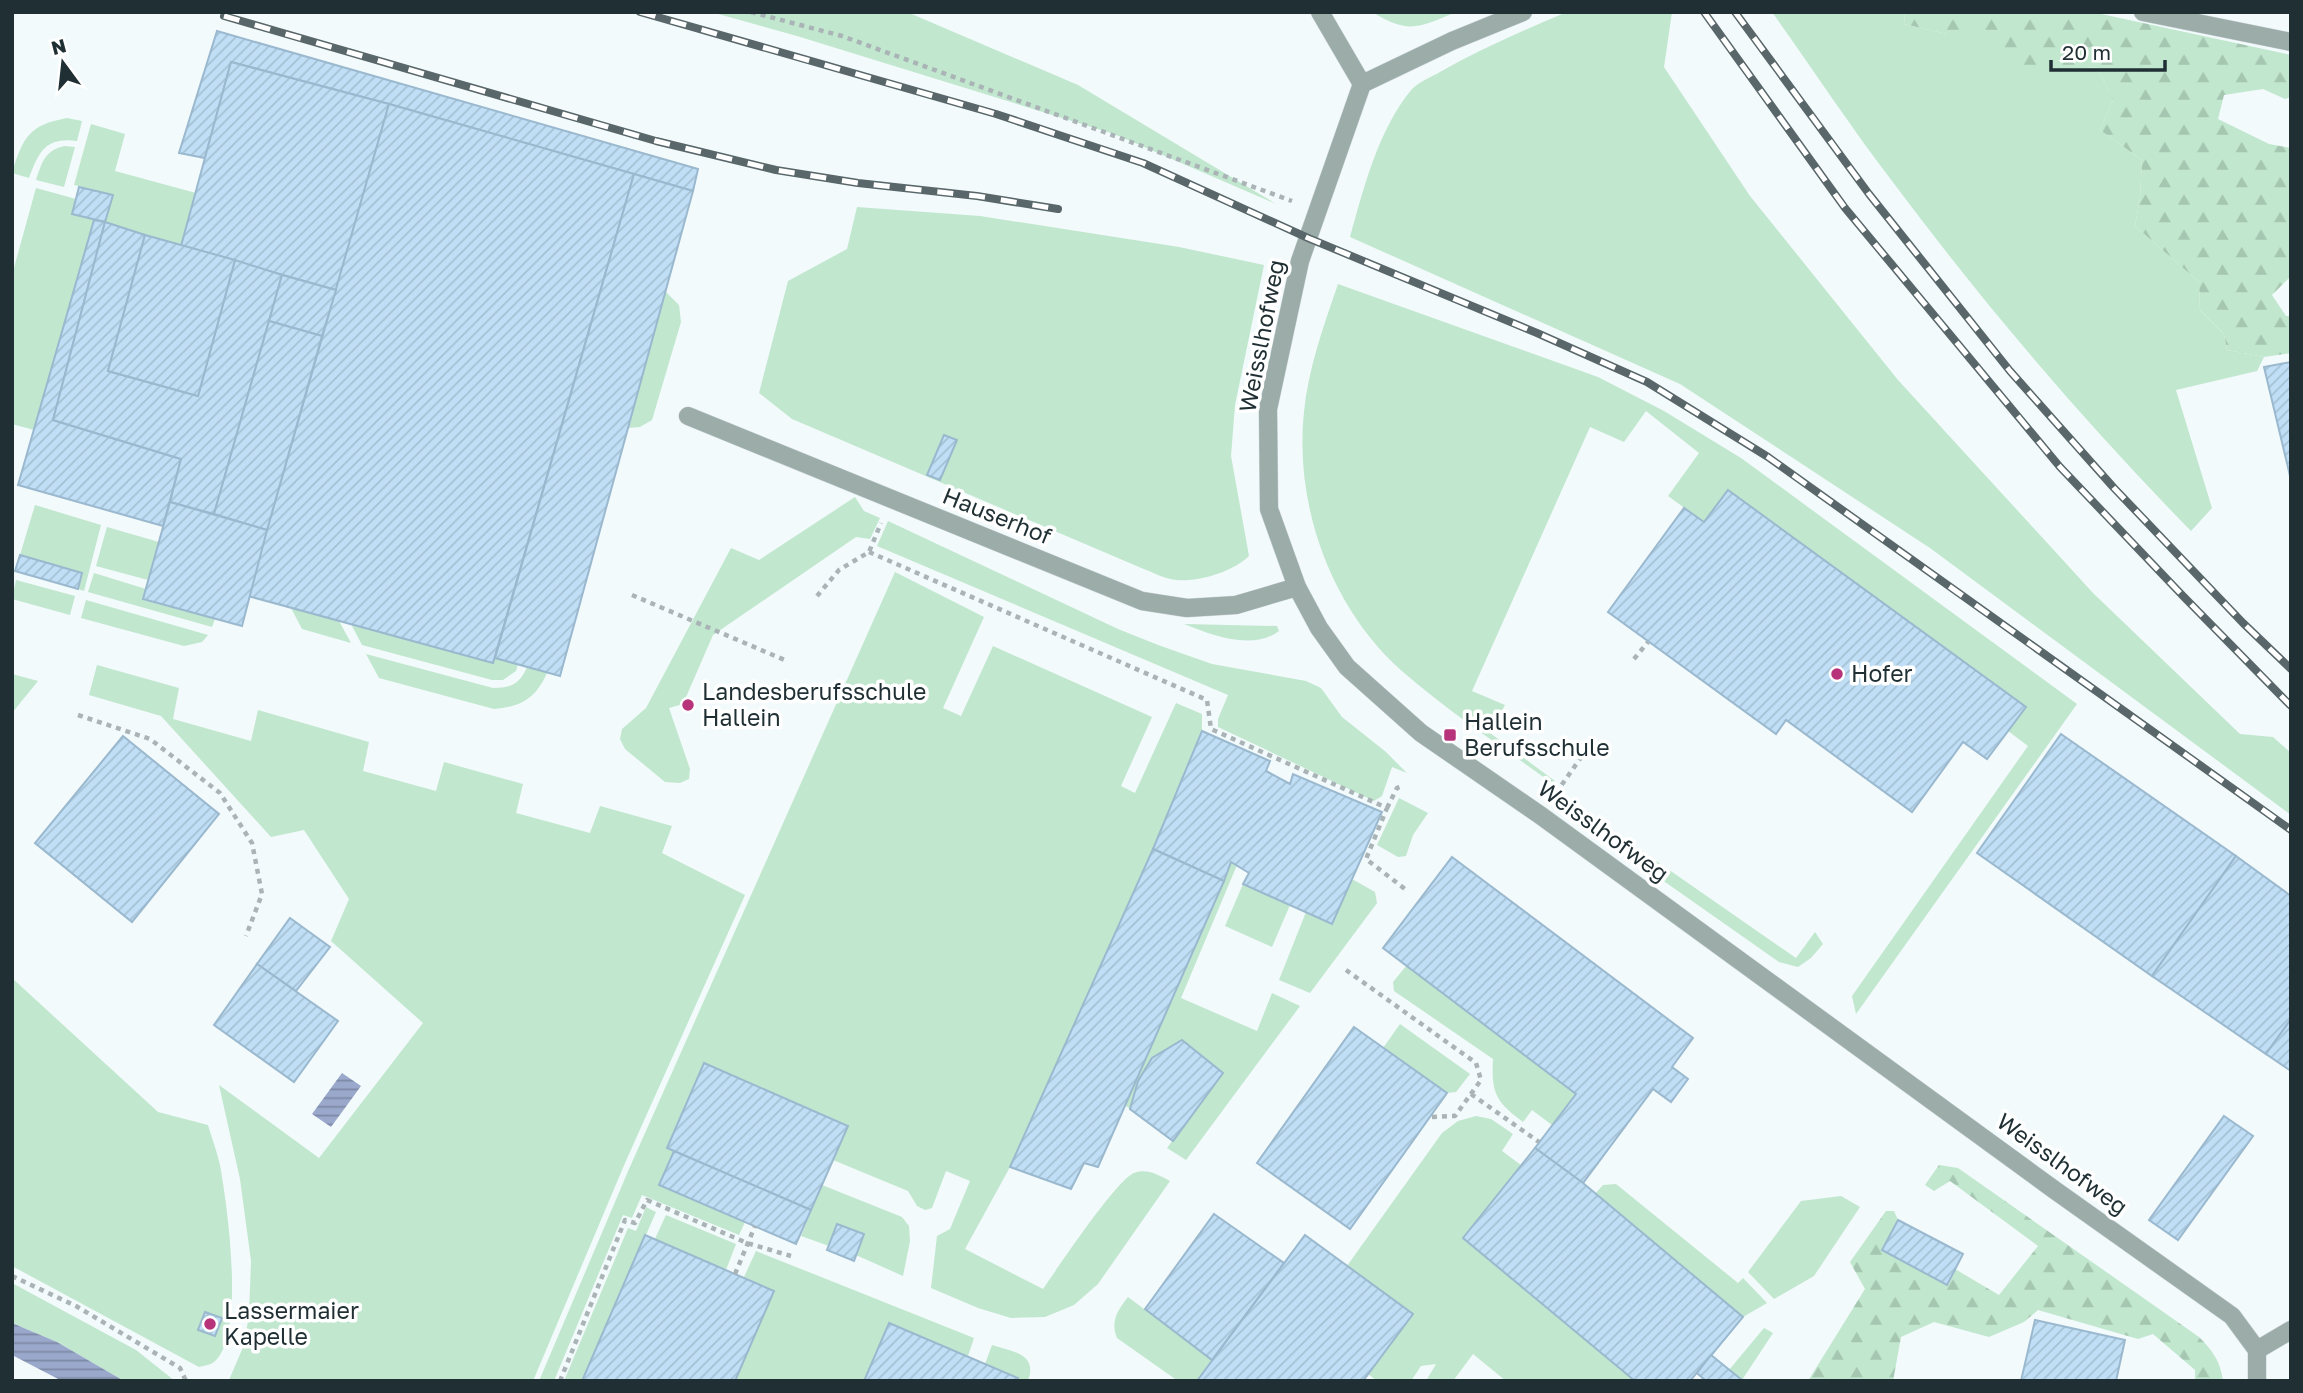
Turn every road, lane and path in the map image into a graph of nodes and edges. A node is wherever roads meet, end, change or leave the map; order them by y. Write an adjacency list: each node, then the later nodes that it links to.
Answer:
1 (751, 12): 7 (path)
2 (1320, 12): 6 (street)
3 (1523, 12): 6 (street)
4 (2143, 12): 5 (street)
5 (2291, 42)
6 (1362, 84): 7 (street, Weisslhofweg)
7 (1317, 210): 11 (street, Weisslhofweg)
8 (688, 416): 9 (street, Hauserhof)
9 (891, 499): 10 (path); 11 (street, Hauserhof)
10 (869, 552): 13 (path); 21 (path)
11 (1297, 587): 34 (street, Weisslhofweg)
12 (632, 594): 16 (path)
13 (817, 596)
14 (1648, 642): 15 (path)
15 (1634, 659)
16 (787, 661)
17 (78, 716): 23 (path)
18 (1590, 746): 20 (path)
19 (1403, 786): 21 (path)
20 (1556, 793)
21 (1387, 808): 22 (path)
22 (1405, 890)
23 (246, 936)
24 (1346, 970): 25 (path)
25 (1471, 1094): 26 (path); 27 (path)
26 (1429, 1117)
27 (1539, 1142)
28 (755, 1226): 29 (path)
29 (747, 1243): 30 (path); 31 (path); 36 (path)
30 (791, 1256)
31 (735, 1274)
32 (12, 1276): 35 (path)
33 (2291, 1330): 34 (street)
34 (2257, 1350): 37 (street)
35 (186, 1381)
36 (560, 1381)
37 (2257, 1381)

